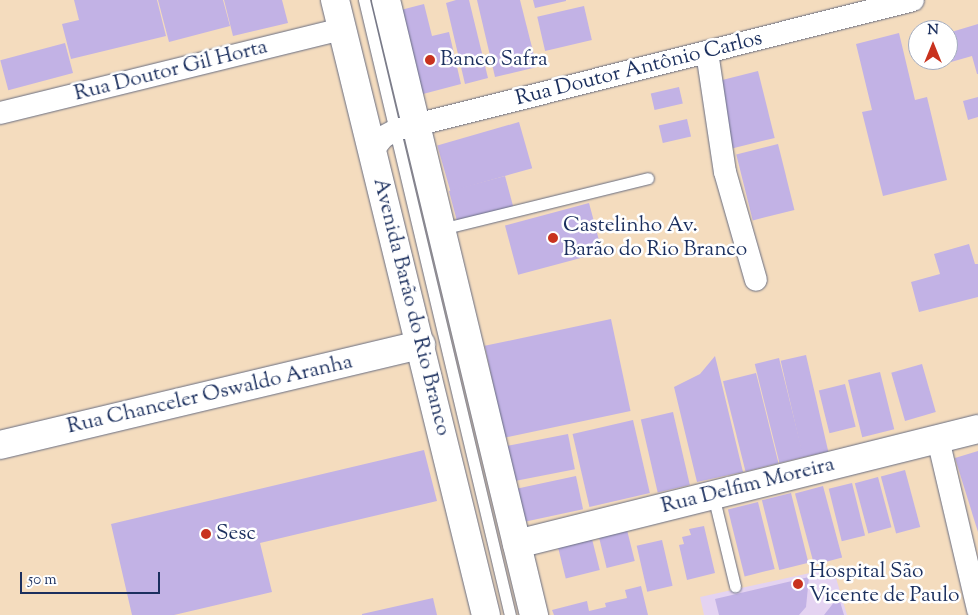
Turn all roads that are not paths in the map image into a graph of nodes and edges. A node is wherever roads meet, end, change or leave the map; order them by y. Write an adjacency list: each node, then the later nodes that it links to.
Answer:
1 (335, 0): 5 (main road, Avenida Barão do Rio Branco)
2 (364, 0): 8 (lane, Avenida Barão do Rio Branco)
3 (386, 0): 8 (main road, Avenida Barão do Rio Branco)
4 (913, 0): 6 (street, Rua Doutor Antônio Carlos)
5 (342, 29): 7 (street, Rua Doutor Gil Horta); 9 (main road, Avenida Barão do Rio Branco)
6 (708, 52): 8 (street, Rua Doutor Antônio Carlos); 12 (street)
7 (0, 112)
8 (406, 127): 9 (street, Rua Doutor Antônio Carlos); 11 (main road, Avenida Barão do Rio Branco); 13 (lane, Avenida Barão do Rio Branco)
9 (373, 150): 14 (main road, Avenida Barão do Rio Branco)
10 (648, 178): 11 (lane)
11 (441, 229): 20 (main road, Avenida Barão do Rio Branco)
12 (756, 280)
13 (440, 318): 14 (lane); 20 (lane, Avenida Barão do Rio Branco)
14 (421, 345): 17 (main road, Rua Chanceler Oswaldo Aranha); 23 (main road, Avenida Barão do Rio Branco)
15 (978, 429): 16 (main road, Rua Delfim Moreira)
16 (938, 439): 18 (main road, Rua Delfim Moreira); 19 (street)
17 (0, 445)
18 (713, 495): 20 (main road, Rua Delfim Moreira); 21 (lane)
19 (970, 542): 22 (street)
20 (506, 546): 24 (lane, Avenida Barão do Rio Branco); 25 (main road, Avenida Barão do Rio Branco)
21 (735, 586)
22 (978, 610)
23 (486, 615)
24 (510, 615)
25 (534, 615)

